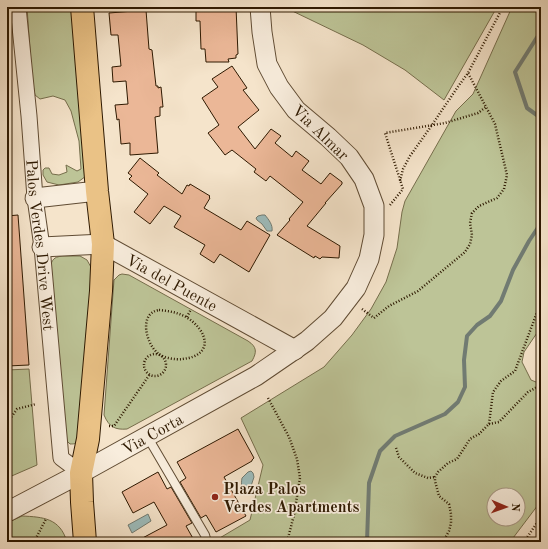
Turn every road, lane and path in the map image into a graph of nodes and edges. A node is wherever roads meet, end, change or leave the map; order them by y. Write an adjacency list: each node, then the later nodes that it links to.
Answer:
1 (18, 7): 10 (street, Palos Verdes Drive West)
2 (82, 7): 9 (main road)
3 (260, 7): 18 (street, Via Almar)
4 (503, 7): 5 (path)
5 (468, 73): 6 (path); 7 (path)
6 (486, 108): 7 (path); 16 (path)
7 (432, 125): 8 (path); 8 (path)
8 (400, 182): 11 (path)
9 (97, 191): 10 (street); 12 (main road)
10 (35, 198): 13 (street, Palos Verdes Drive West)
11 (388, 208)
12 (103, 244): 13 (street); 18 (street, Via del Puente); 29 (main road)
13 (42, 247): 29 (street, Palos Verdes Drive West)
14 (541, 300): 25 (path)
15 (191, 308): 17 (path)
16 (362, 309)
17 (187, 317): 19 (path); 19 (path)
18 (294, 350): 27 (street, Via Corta)
19 (159, 355): 20 (path); 20 (path)
20 (150, 374): 26 (path)
21 (539, 386): 25 (path)
22 (268, 398): 37 (path)
23 (36, 404): 24 (path)
24 (7, 421)
25 (488, 424): 30 (path)
26 (109, 426)
27 (147, 436): 29 (street, Via Corta); 36 (lane)
28 (396, 448): 30 (path)
29 (81, 473): 31 (street, Via Corta); 35 (main road)
30 (435, 477): 38 (path)
31 (7, 512)
32 (541, 517): 39 (path)
33 (46, 519): 34 (path)
34 (34, 542)
35 (85, 542)
36 (207, 542)
37 (287, 542)
38 (443, 542)
39 (524, 542)

